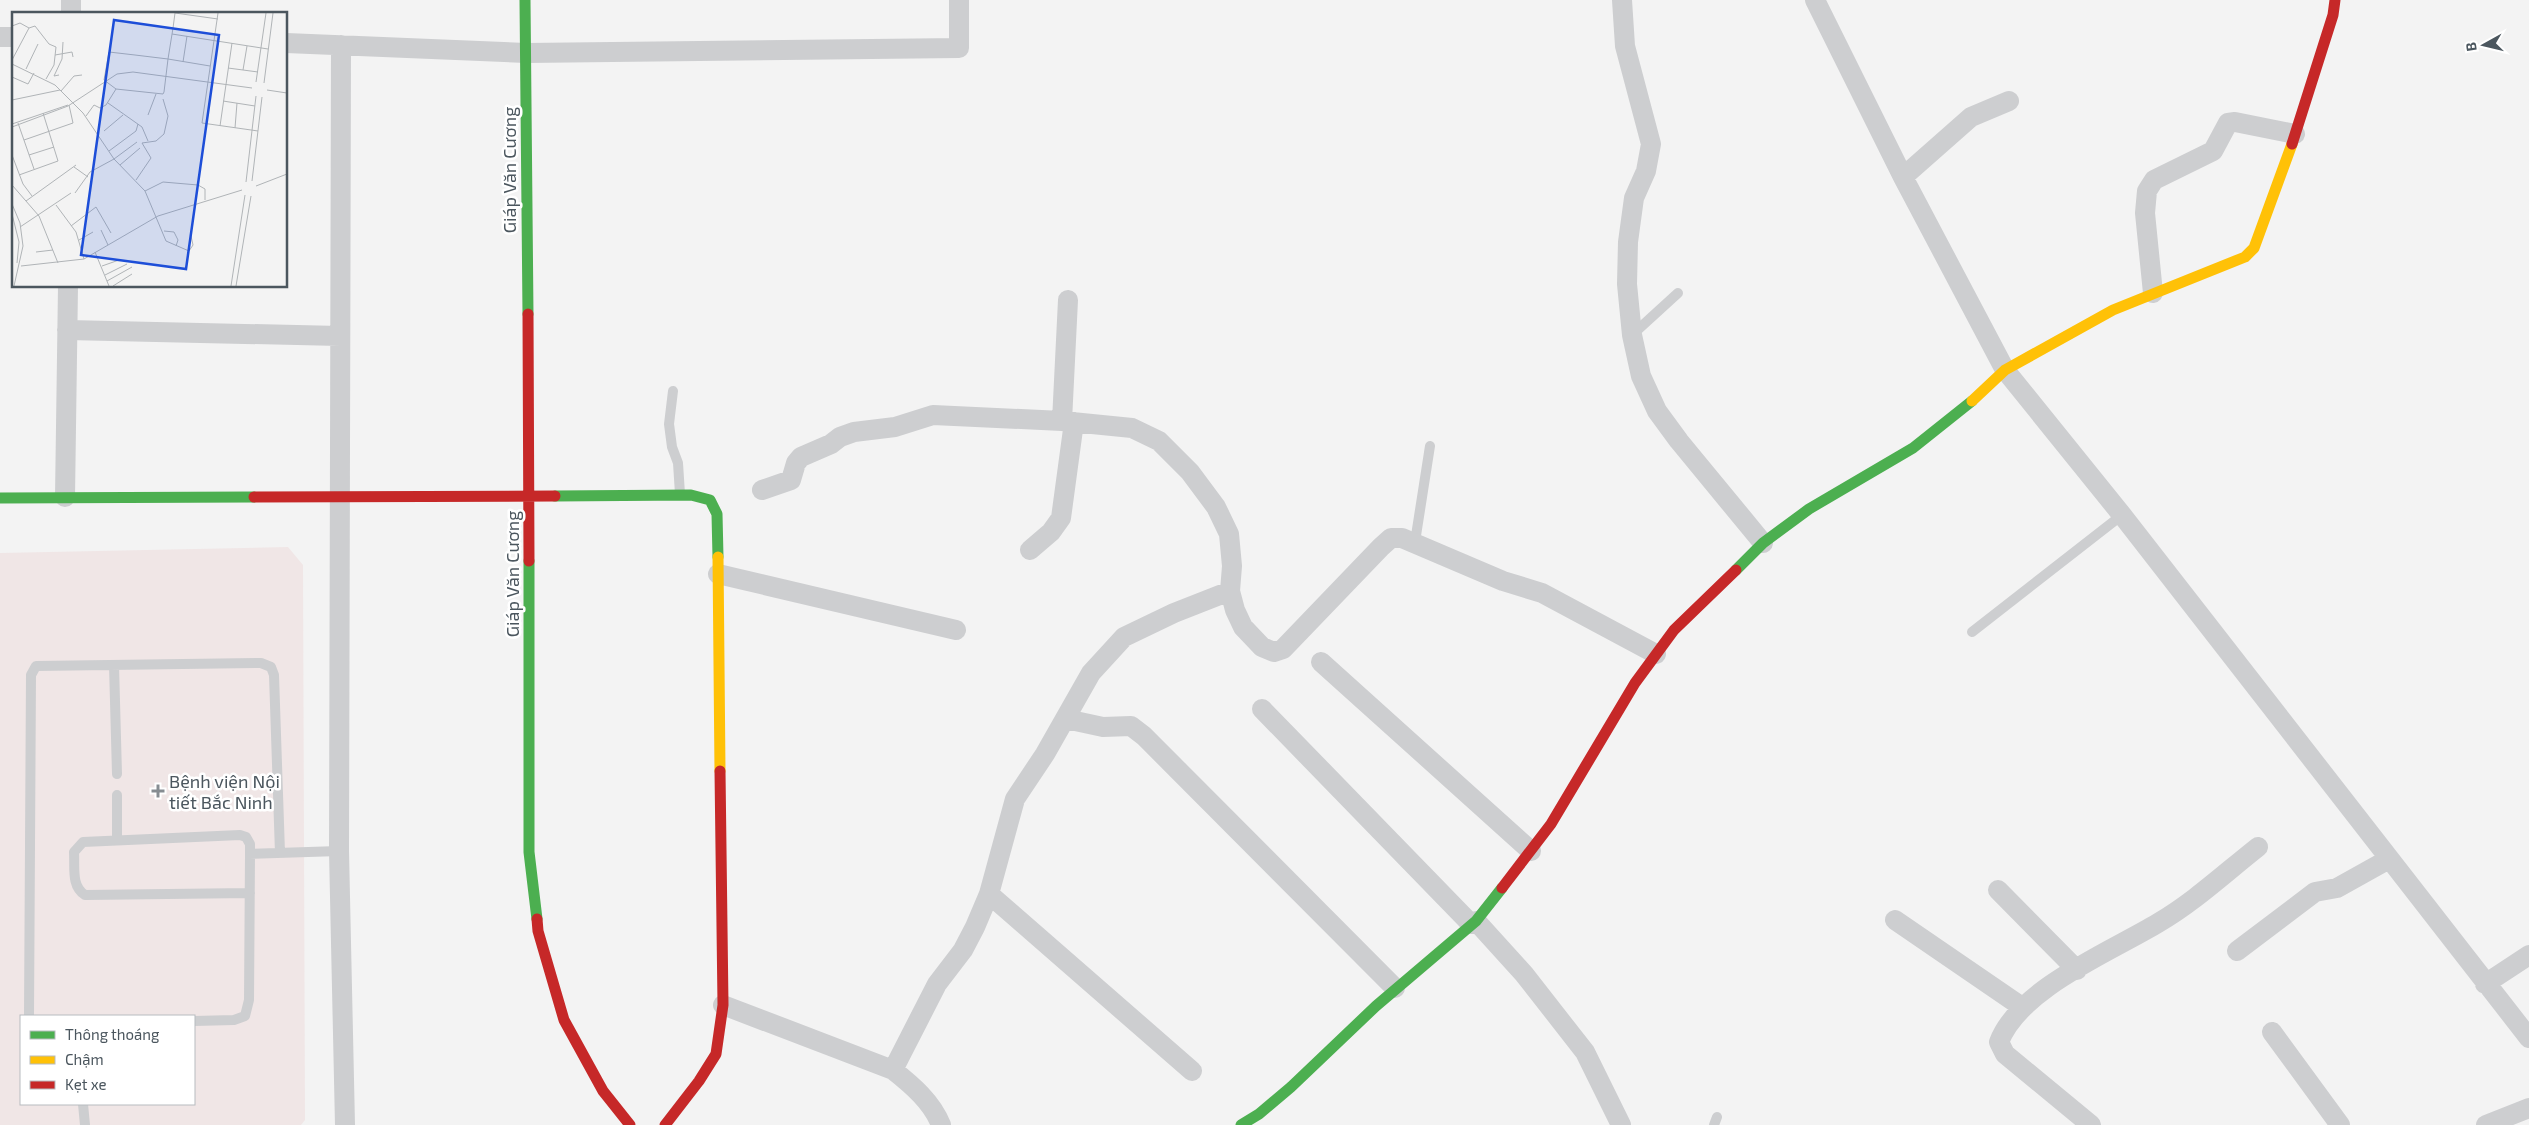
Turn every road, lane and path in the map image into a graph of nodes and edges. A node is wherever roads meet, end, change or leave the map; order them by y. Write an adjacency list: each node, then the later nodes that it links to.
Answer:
1 (525, 0): 8 (street, Giáp Văn Cương)
2 (959, 0): 8 (street)
3 (1622, 0): 17 (street)
4 (1815, 0): 11 (street)
5 (2335, 0): 10 (street)
6 (288, 43): 7 (street)
7 (341, 45): 8 (street); 18 (street)
8 (526, 53): 24 (street, Giáp Văn Cương)
9 (2009, 100): 11 (street)
10 (2295, 134): 14 (street); 14 (street)
11 (1903, 178): 19 (street)
12 (68, 288): 16 (street)
13 (1678, 293): 17 (lane)
14 (2153, 293): 19 (street)
15 (1068, 300): 21 (street)
16 (67, 330): 18 (street); 27 (street)
17 (1632, 334): 31 (street)
18 (340, 336): 26 (street)
19 (2005, 370): 29 (street); 31 (street)
20 (672, 391): 25 (lane)
21 (1068, 422): 23 (street); 32 (street); 34 (street)
22 (1430, 446): 30 (lane)
23 (762, 490)
24 (529, 495): 25 (street); 26 (street); 73 (street, Giáp Văn Cương)
25 (680, 495): 33 (street)
26 (338, 496): 27 (street); 46 (street)
27 (65, 497): 28 (street)
28 (0, 498)
29 (2122, 515): 36 (lane); 50 (street)
30 (1415, 542): 34 (street); 37 (street)
31 (1763, 543): 37 (street)
32 (1030, 550)
33 (718, 574): 35 (street); 61 (street)
34 (1230, 591): 41 (street)
35 (956, 630)
36 (1972, 632)
37 (1656, 654): 47 (street)
38 (1321, 662): 47 (street)
39 (114, 664): 42 (lane); 48 (lane); 63 (lane)
40 (1262, 709): 55 (street)
41 (1066, 719): 53 (street); 60 (street)
42 (116, 774)
43 (117, 795): 44 (lane)
44 (117, 840): 49 (lane); 52 (lane)
45 (2258, 846): 58 (street)
46 (339, 850): 48 (lane); 72 (street)
47 (1531, 851): 55 (street)
48 (280, 853): 49 (lane)
49 (250, 854): 52 (lane)
50 (2389, 860): 56 (street); 59 (street)
51 (1998, 890): 58 (street)
52 (250, 893): 64 (lane)
53 (989, 894): 67 (street); 68 (street)
54 (1895, 920): 62 (street)
55 (1473, 922): 60 (street); 77 (street)
56 (2236, 951)
57 (2529, 955): 59 (street)
58 (2077, 970): 62 (street)
59 (2485, 984): 66 (street)
60 (1395, 988): 76 (street)
61 (723, 1005): 67 (street); 74 (street)
62 (2022, 1007): 78 (street)
63 (29, 1015)
64 (195, 1021)
65 (2272, 1032): 79 (street)
66 (2529, 1038)
67 (893, 1070): 75 (street)
68 (1192, 1071)
69 (83, 1105): 71 (lane)
70 (2529, 1108): 80 (street)
71 (85, 1125)
72 (345, 1125)
73 (630, 1125)
74 (665, 1125)
75 (942, 1125)
76 (1241, 1125)
77 (1621, 1125)
78 (2092, 1125)
79 (2340, 1125)
80 (2486, 1125)

